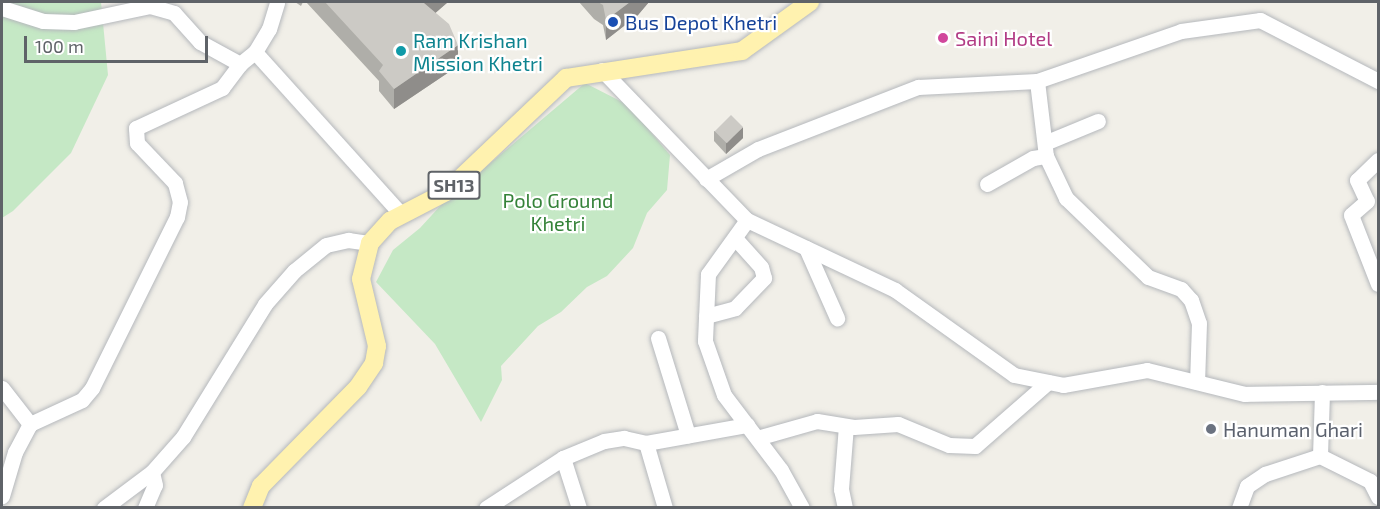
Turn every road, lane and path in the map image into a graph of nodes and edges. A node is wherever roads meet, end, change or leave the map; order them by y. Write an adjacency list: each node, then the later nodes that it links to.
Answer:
1 (277, 2): 4 (street)
2 (810, 2): 6 (main road, SH13)
3 (2, 8): 5 (street)
4 (255, 52): 5 (street); 14 (street)
5 (241, 63): 28 (street)
6 (602, 70): 12 (street); 14 (main road, SH13)
7 (1037, 81): 8 (street); 10 (street); 12 (street)
8 (1378, 81)
9 (1098, 121): 10 (street)
10 (1046, 149): 13 (street); 24 (street)
11 (1378, 160): 19 (street)
12 (706, 179): 15 (street)
13 (987, 184)
14 (401, 214): 17 (main road, SH13)
15 (747, 220): 16 (street); 18 (street)
16 (735, 238): 20 (street); 20 (street)
17 (370, 243): 35 (street); 41 (main road)
18 (806, 248): 21 (street); 23 (street)
19 (1378, 284)
20 (706, 316): 30 (street)
21 (837, 318)
22 (658, 338): 31 (street)
23 (1048, 382): 24 (street); 29 (street)
24 (1197, 382): 26 (street)
25 (2, 388): 28 (street)
26 (1322, 392): 27 (street); 33 (street)
27 (1378, 392)
28 (30, 424): 37 (street)
29 (846, 426): 30 (street); 46 (street)
30 (752, 431): 31 (street); 45 (street)
31 (688, 435): 32 (street)
32 (646, 443): 34 (street); 44 (street)
33 (1320, 456): 36 (street); 38 (street)
34 (563, 458): 42 (street); 43 (street)
35 (152, 472): 39 (street); 40 (street)
36 (1247, 486): 47 (street); 48 (street)
37 (2, 496)
38 (1378, 497)
39 (104, 507)
40 (145, 507)
41 (252, 507)
42 (486, 507)
43 (579, 507)
44 (665, 507)
45 (802, 507)
46 (845, 507)
47 (1232, 507)
48 (1239, 507)

